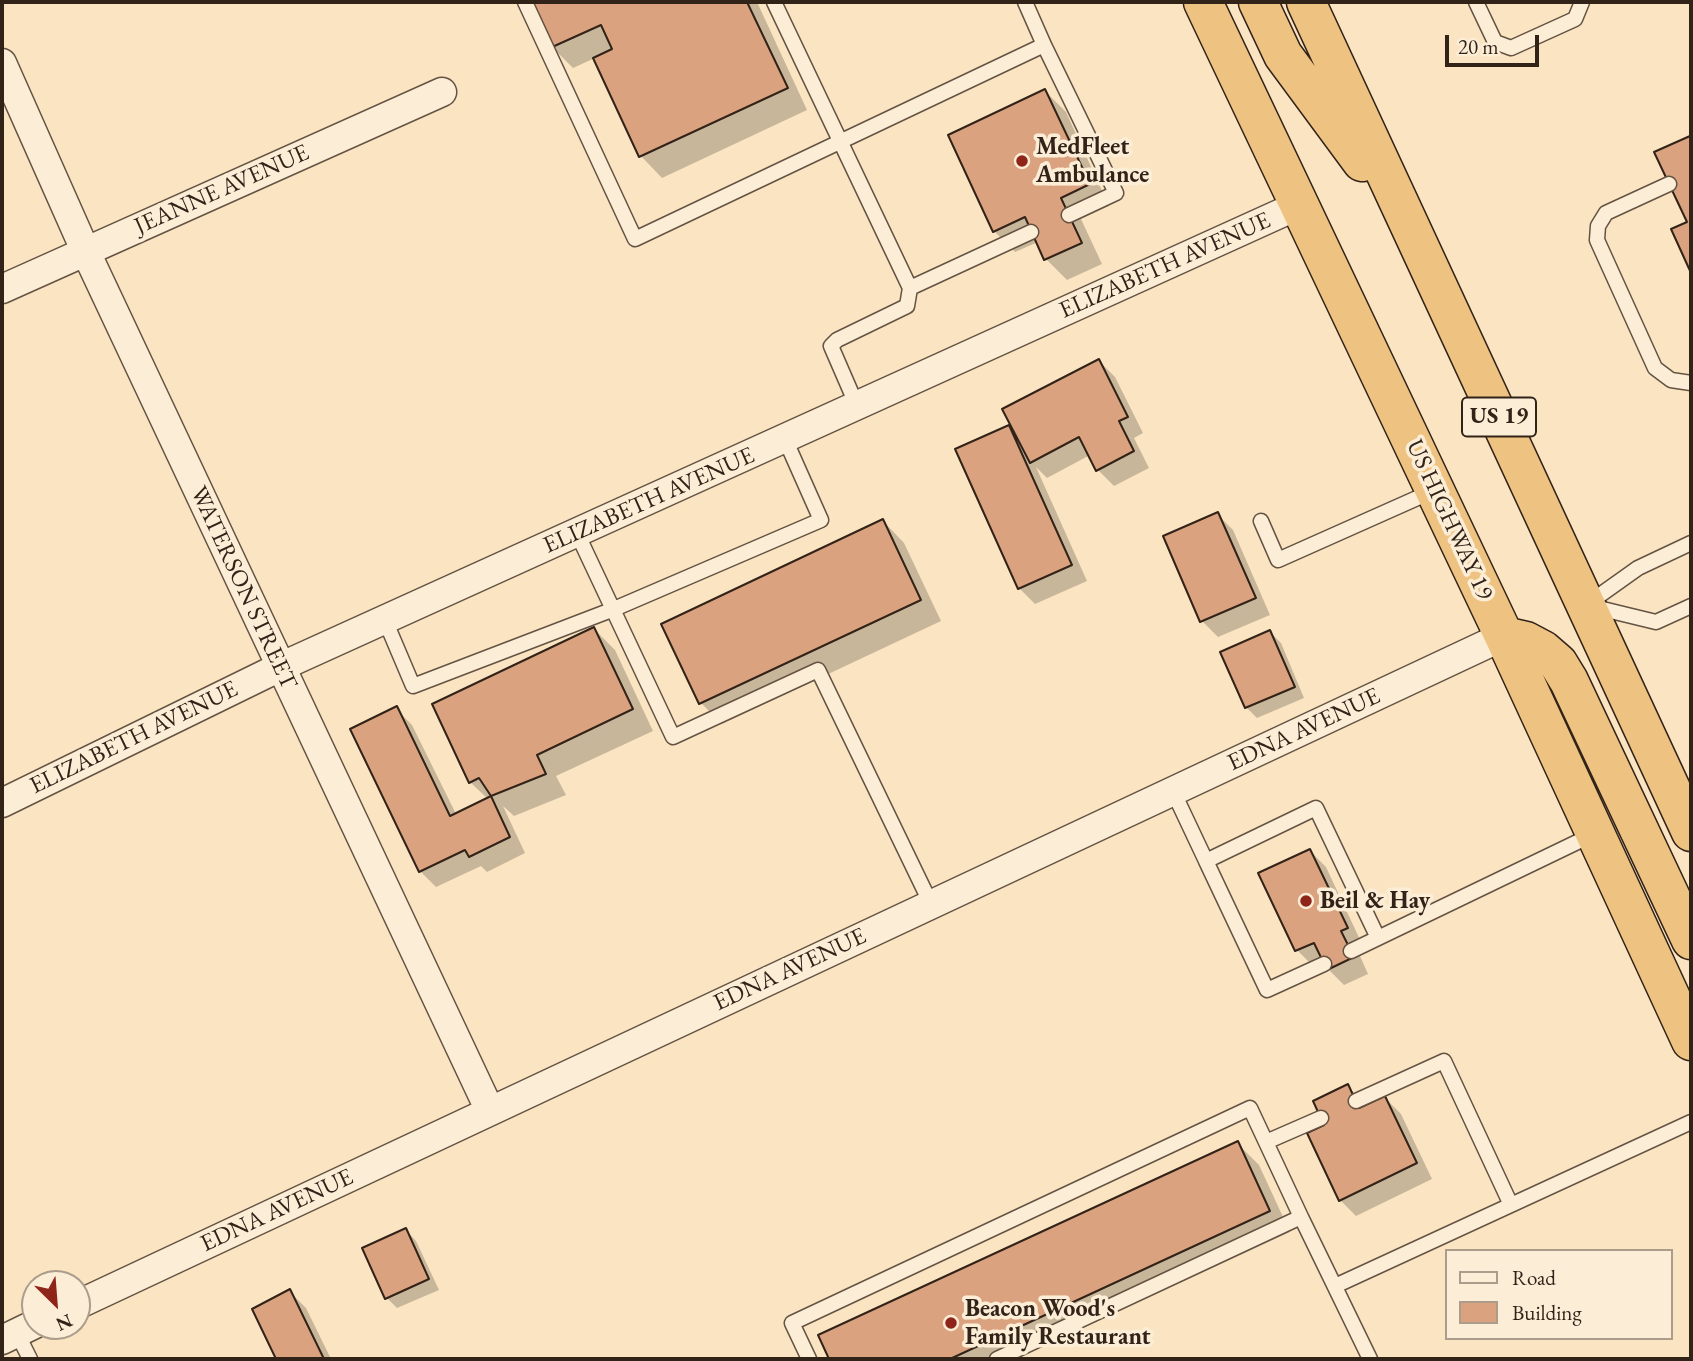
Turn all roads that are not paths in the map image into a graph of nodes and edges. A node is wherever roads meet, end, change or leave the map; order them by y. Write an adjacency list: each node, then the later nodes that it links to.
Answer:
1 (525, 2): 12 (lane)
2 (774, 2): 12 (lane)
3 (1025, 2): 9 (lane)
4 (1203, 2): 14 (highway, US HIGHWAY 19)
5 (1258, 2): 16 (highway)
6 (1306, 2): 16 (highway, US 19)
7 (1476, 2): 8 (lane)
8 (1583, 2)
9 (1044, 45): 12 (lane); 15 (lane)
10 (2, 63): 18 (street, WATERSON STREET)
11 (442, 92): 18 (street, JEANNE AVENUE)
12 (840, 141): 19 (lane)
13 (1669, 184): 21 (lane)
14 (1299, 205): 22 (street, ELIZABETH AVENUE); 24 (highway, US HIGHWAY 19)
15 (1069, 215)
16 (1409, 225): 28 (highway, US 19)
17 (1031, 232): 19 (lane)
18 (85, 250): 20 (street, JEANNE AVENUE); 33 (street, WATERSON STREET)
19 (910, 288): 22 (lane)
20 (2, 289)
21 (1691, 383)
22 (858, 406): 23 (street, ELIZABETH AVENUE)
23 (785, 439): 26 (street, ELIZABETH AVENUE); 30 (lane)
24 (1435, 490): 25 (lane); 32 (highway, US HIGHWAY 19)
25 (1261, 522)
26 (578, 533): 30 (lane); 31 (street, ELIZABETH AVENUE)
27 (1691, 543): 28 (lane)
28 (1586, 605): 29 (lane); 36 (highway, US 19)
29 (1691, 606)
30 (614, 609): 31 (lane); 39 (lane)
31 (385, 620): 33 (street, ELIZABETH AVENUE)
32 (1504, 636): 34 (street, EDNA AVENUE); 37 (highway, US HIGHWAY 19); 41 (highway)
33 (280, 667): 35 (street, ELIZABETH AVENUE); 46 (street, WATERSON STREET)
34 (1173, 791): 38 (lane); 39 (street, EDNA AVENUE)
35 (2, 803)
36 (1691, 832)
37 (1595, 833): 40 (lane); 44 (highway, US HIGHWAY 19)
38 (1206, 861): 40 (lane); 43 (lane)
39 (931, 904): 46 (street, EDNA AVENUE)
40 (1378, 938): 42 (lane)
41 (1691, 940)
42 (1350, 951)
43 (1324, 964)
44 (1691, 1041)
45 (1356, 1101): 50 (lane)
46 (490, 1111): 53 (street, EDNA AVENUE)
47 (1321, 1118): 49 (lane)
48 (1691, 1122): 50 (lane)
49 (1266, 1142): 51 (lane); 56 (lane)
50 (1511, 1205): 52 (lane)
51 (1301, 1217): 52 (lane); 57 (lane)
52 (1335, 1286): 58 (lane)
53 (91, 1298)
54 (18, 1332): 55 (lane)
55 (30, 1359)
56 (809, 1359)
57 (997, 1359)
58 (1370, 1359)

